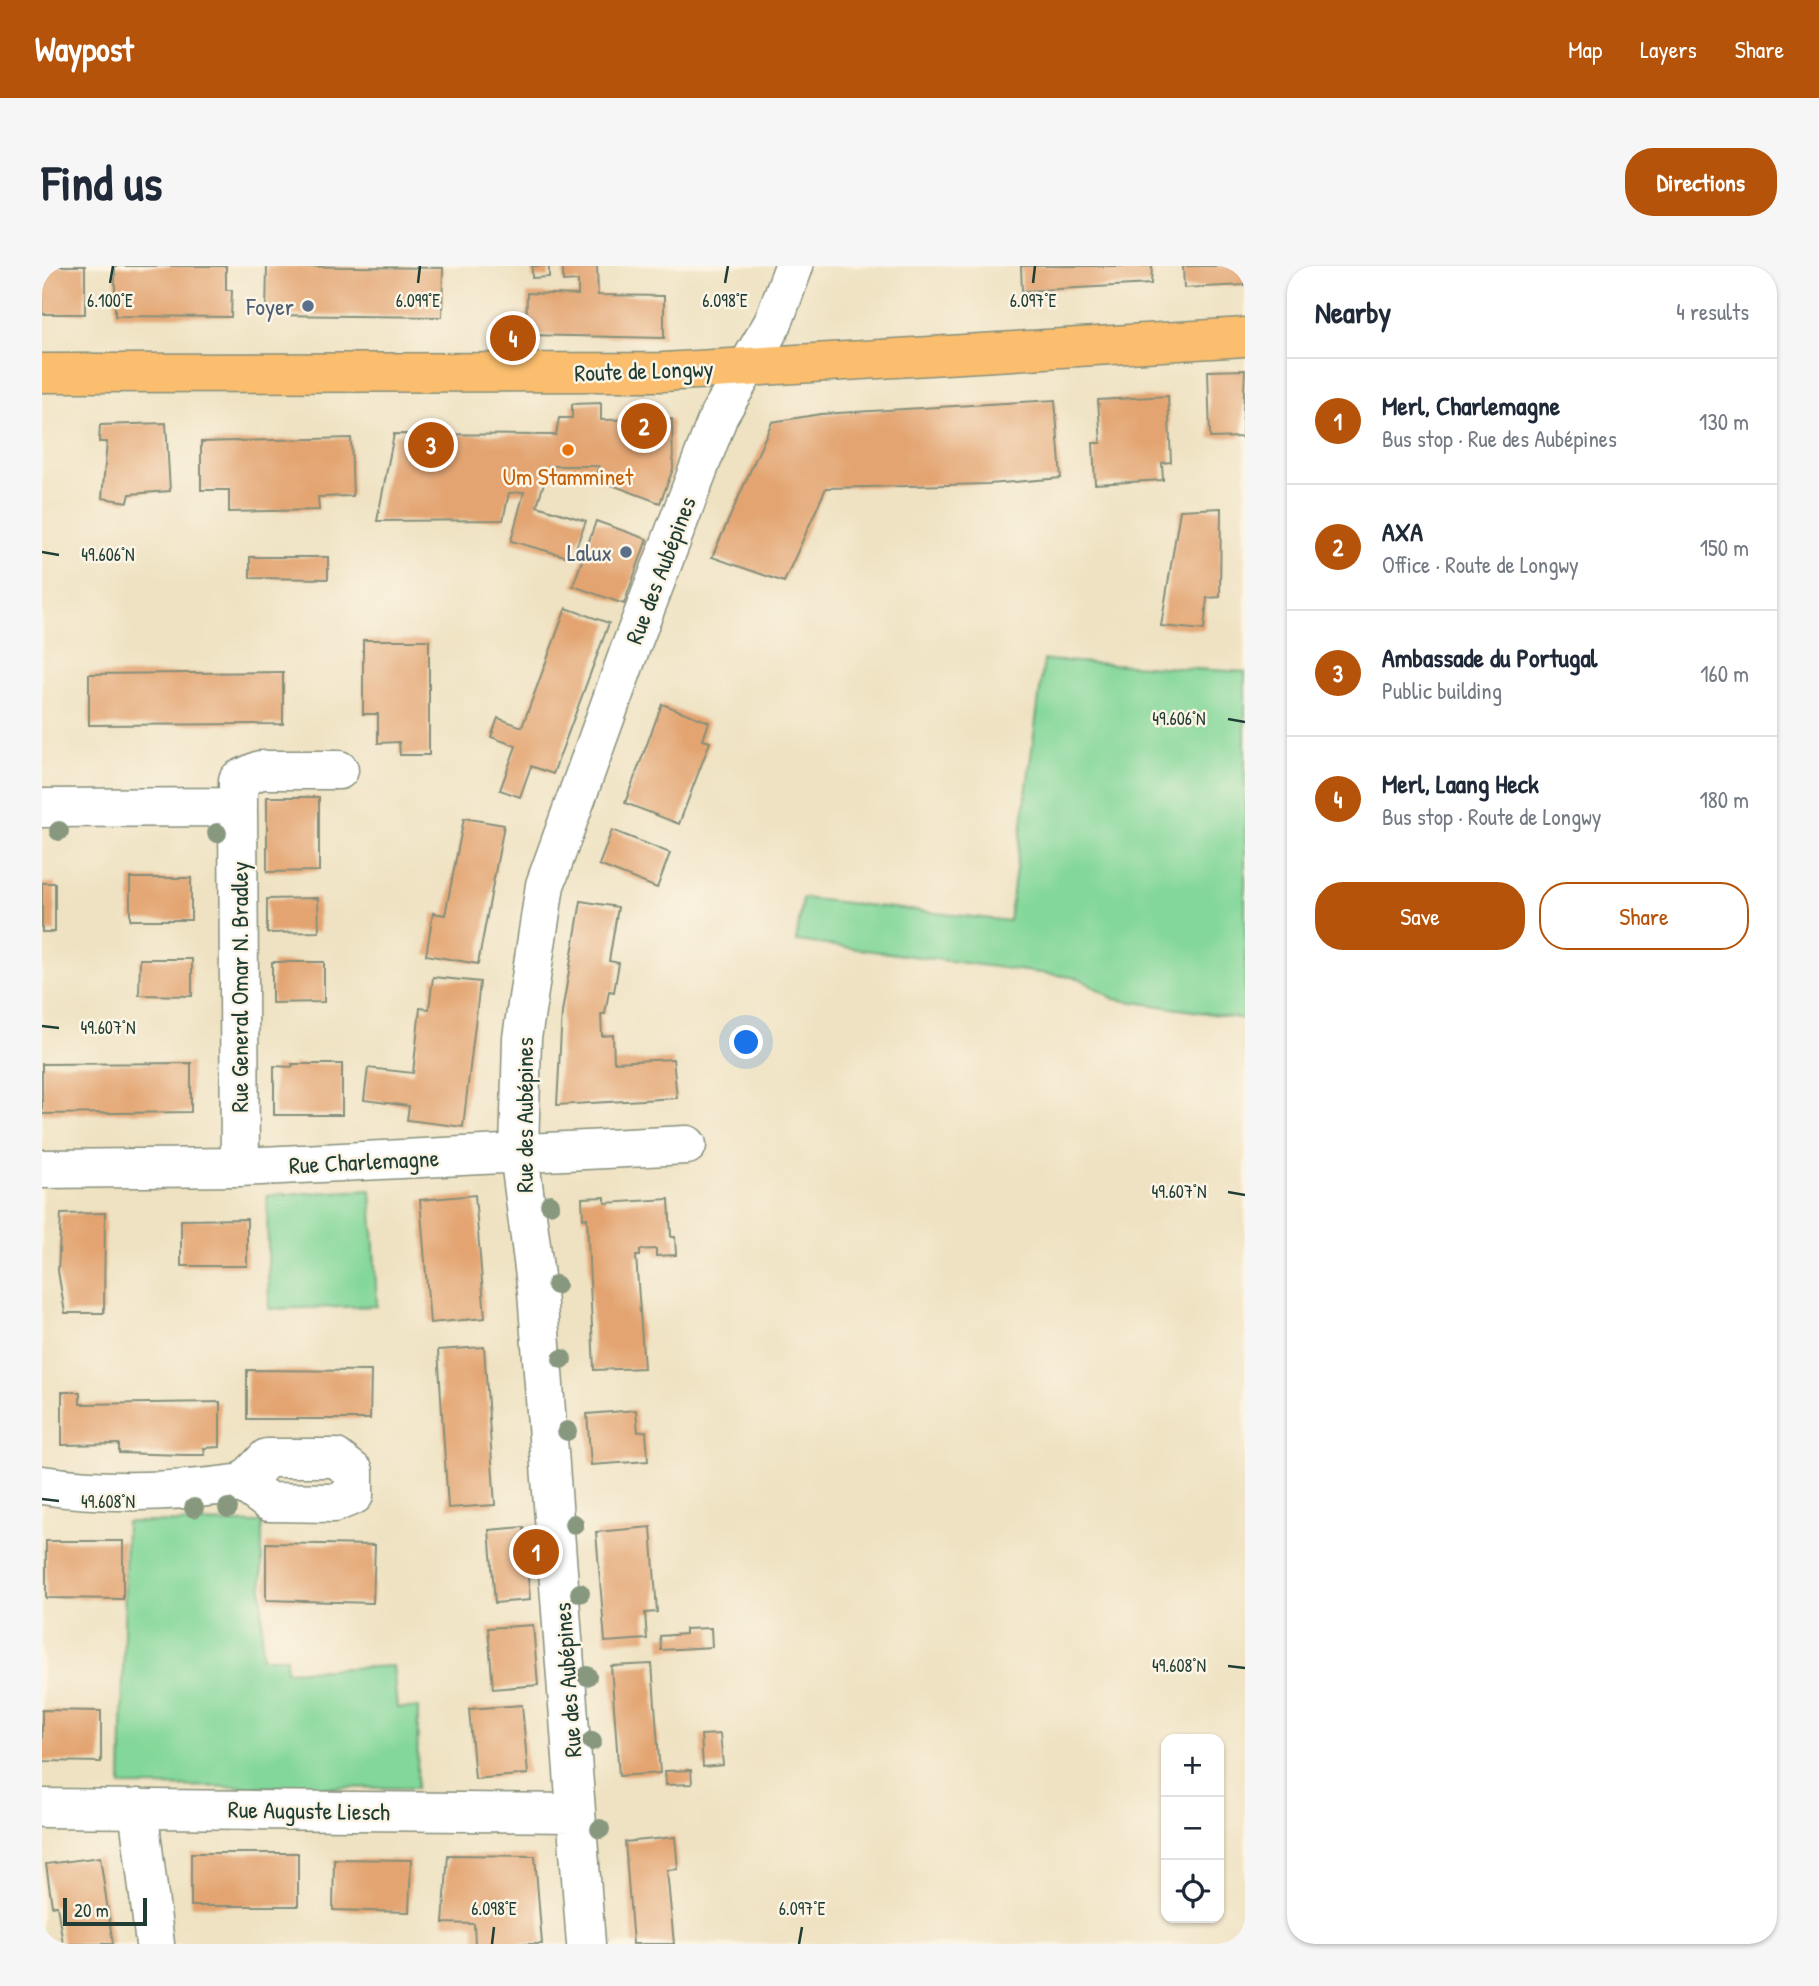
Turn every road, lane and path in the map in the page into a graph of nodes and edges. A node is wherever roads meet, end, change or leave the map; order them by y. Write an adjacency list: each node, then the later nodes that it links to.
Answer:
1 (794, 266): 3 (street, Rue des Aubépines)
2 (1245, 337): 3 (main road, Route de Longwy)
3 (746, 365): 4 (main road, Route de Longwy); 9 (street, Rue des Aubépines)
4 (42, 373)
5 (339, 770): 6 (street, Rue General Omar N. Bradley)
6 (238, 807): 7 (street); 10 (street, Rue General Omar N. Bradley)
7 (42, 808)
8 (687, 1145): 9 (street, Rue Charlemagne)
9 (519, 1153): 10 (street, Rue Charlemagne); 16 (street, Rue des Aubépines)
10 (240, 1167): 11 (street, Rue Charlemagne)
11 (42, 1170)
12 (243, 1483): 13 (street)
13 (42, 1485)
14 (42, 1808): 15 (street, Rue Auguste Liesch)
15 (138, 1808): 16 (street, Rue Auguste Liesch); 17 (street)
16 (575, 1813): 18 (street, Rue des Aubépines)
17 (155, 1944)
18 (586, 1944)

